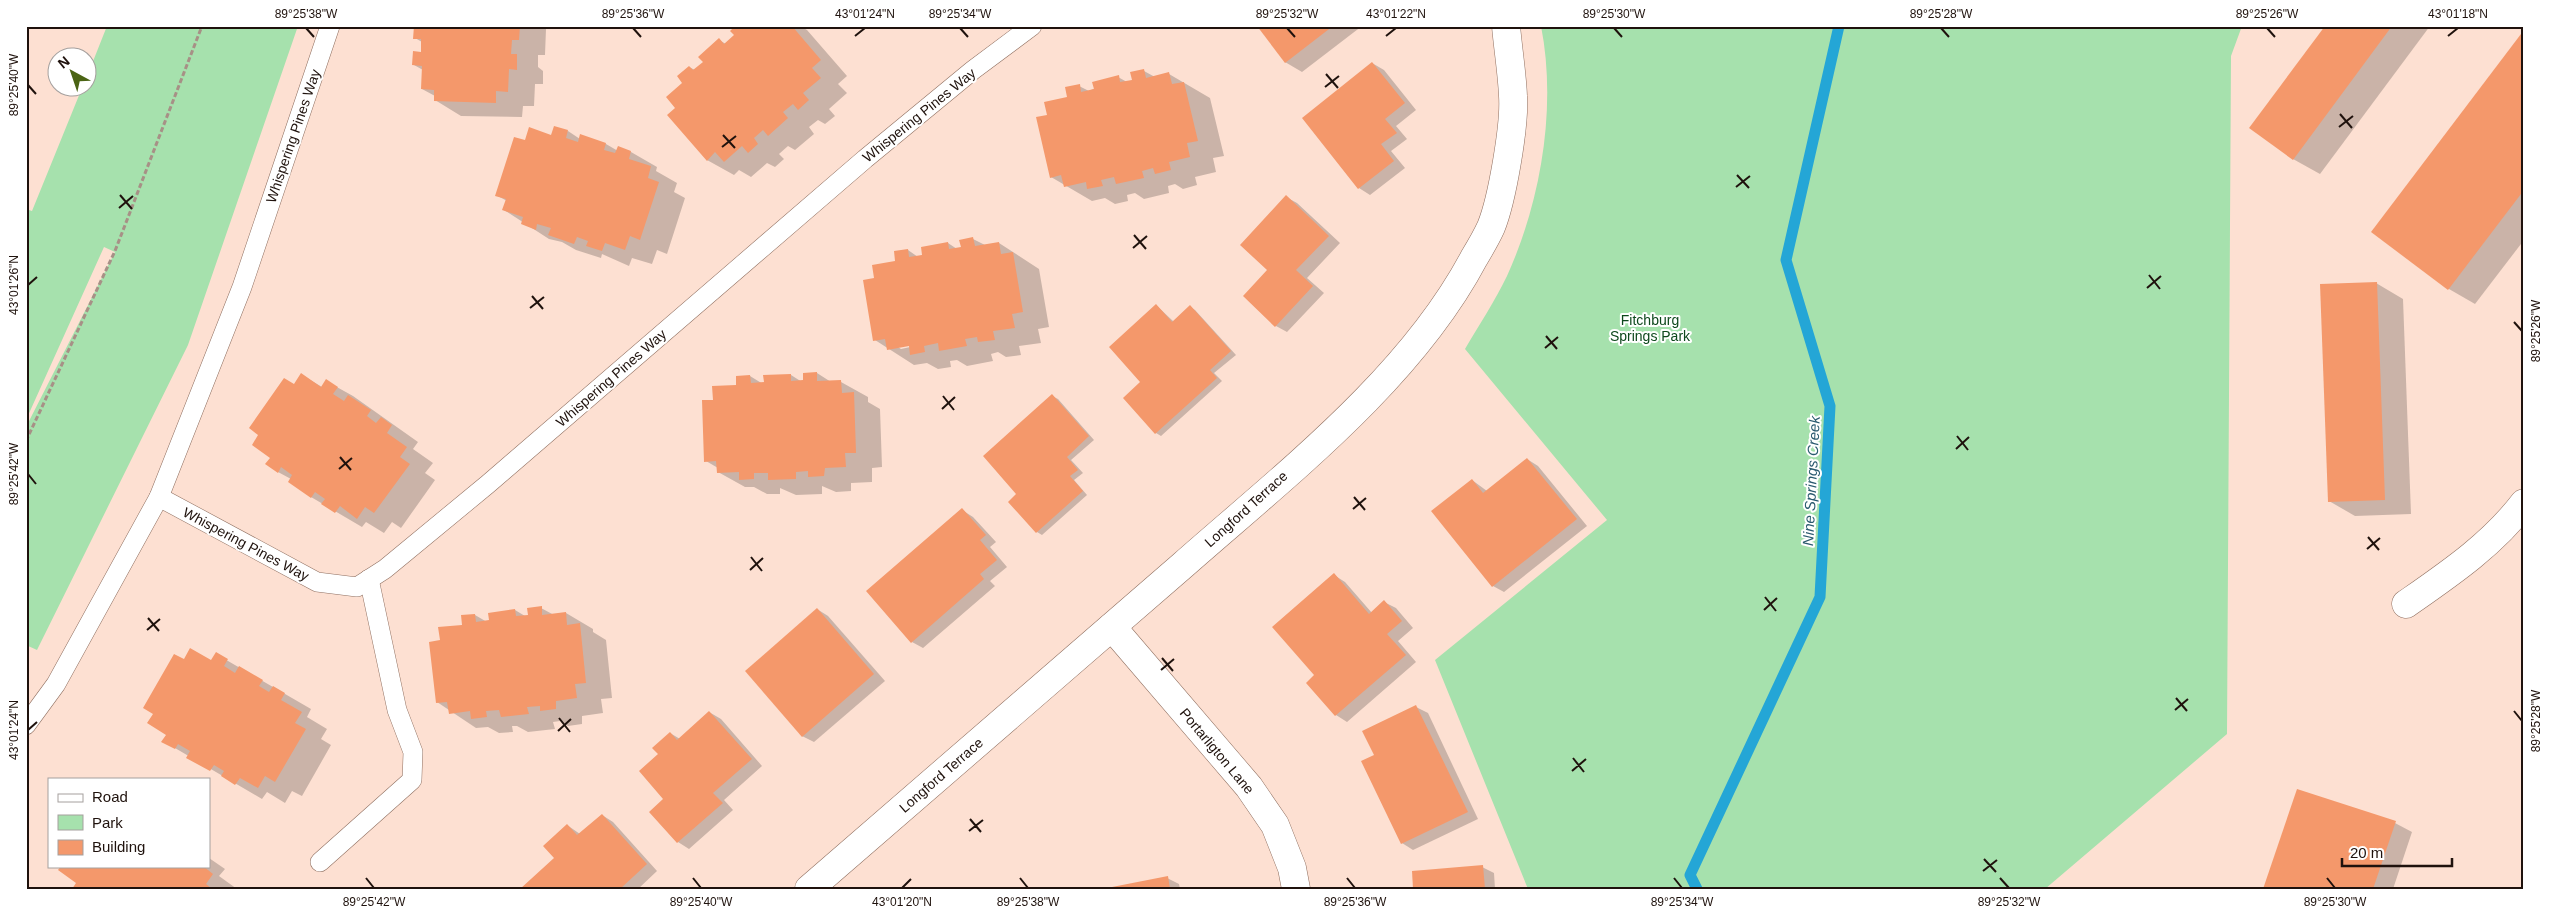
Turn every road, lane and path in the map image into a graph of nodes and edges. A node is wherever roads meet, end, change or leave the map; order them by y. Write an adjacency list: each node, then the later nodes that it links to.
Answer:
1 (202, 26): 5 (path)
2 (330, 26): 6 (lane, Whispering Pines Way)
3 (1032, 26): 8 (lane, Whispering Pines Way)
4 (1506, 26): 10 (street, Longford Terrace)
5 (26, 440)
6 (159, 497): 8 (lane, Whispering Pines Way); 11 (lane, Whispering Pines Way)
7 (2524, 503): 9 (street)
8 (369, 579): 12 (lane)
9 (2406, 604)
10 (1112, 627): 13 (street, Longford Terrace); 14 (street, Portarligton Lane)
11 (26, 725)
12 (320, 862)
13 (809, 889)
14 (1296, 889)

